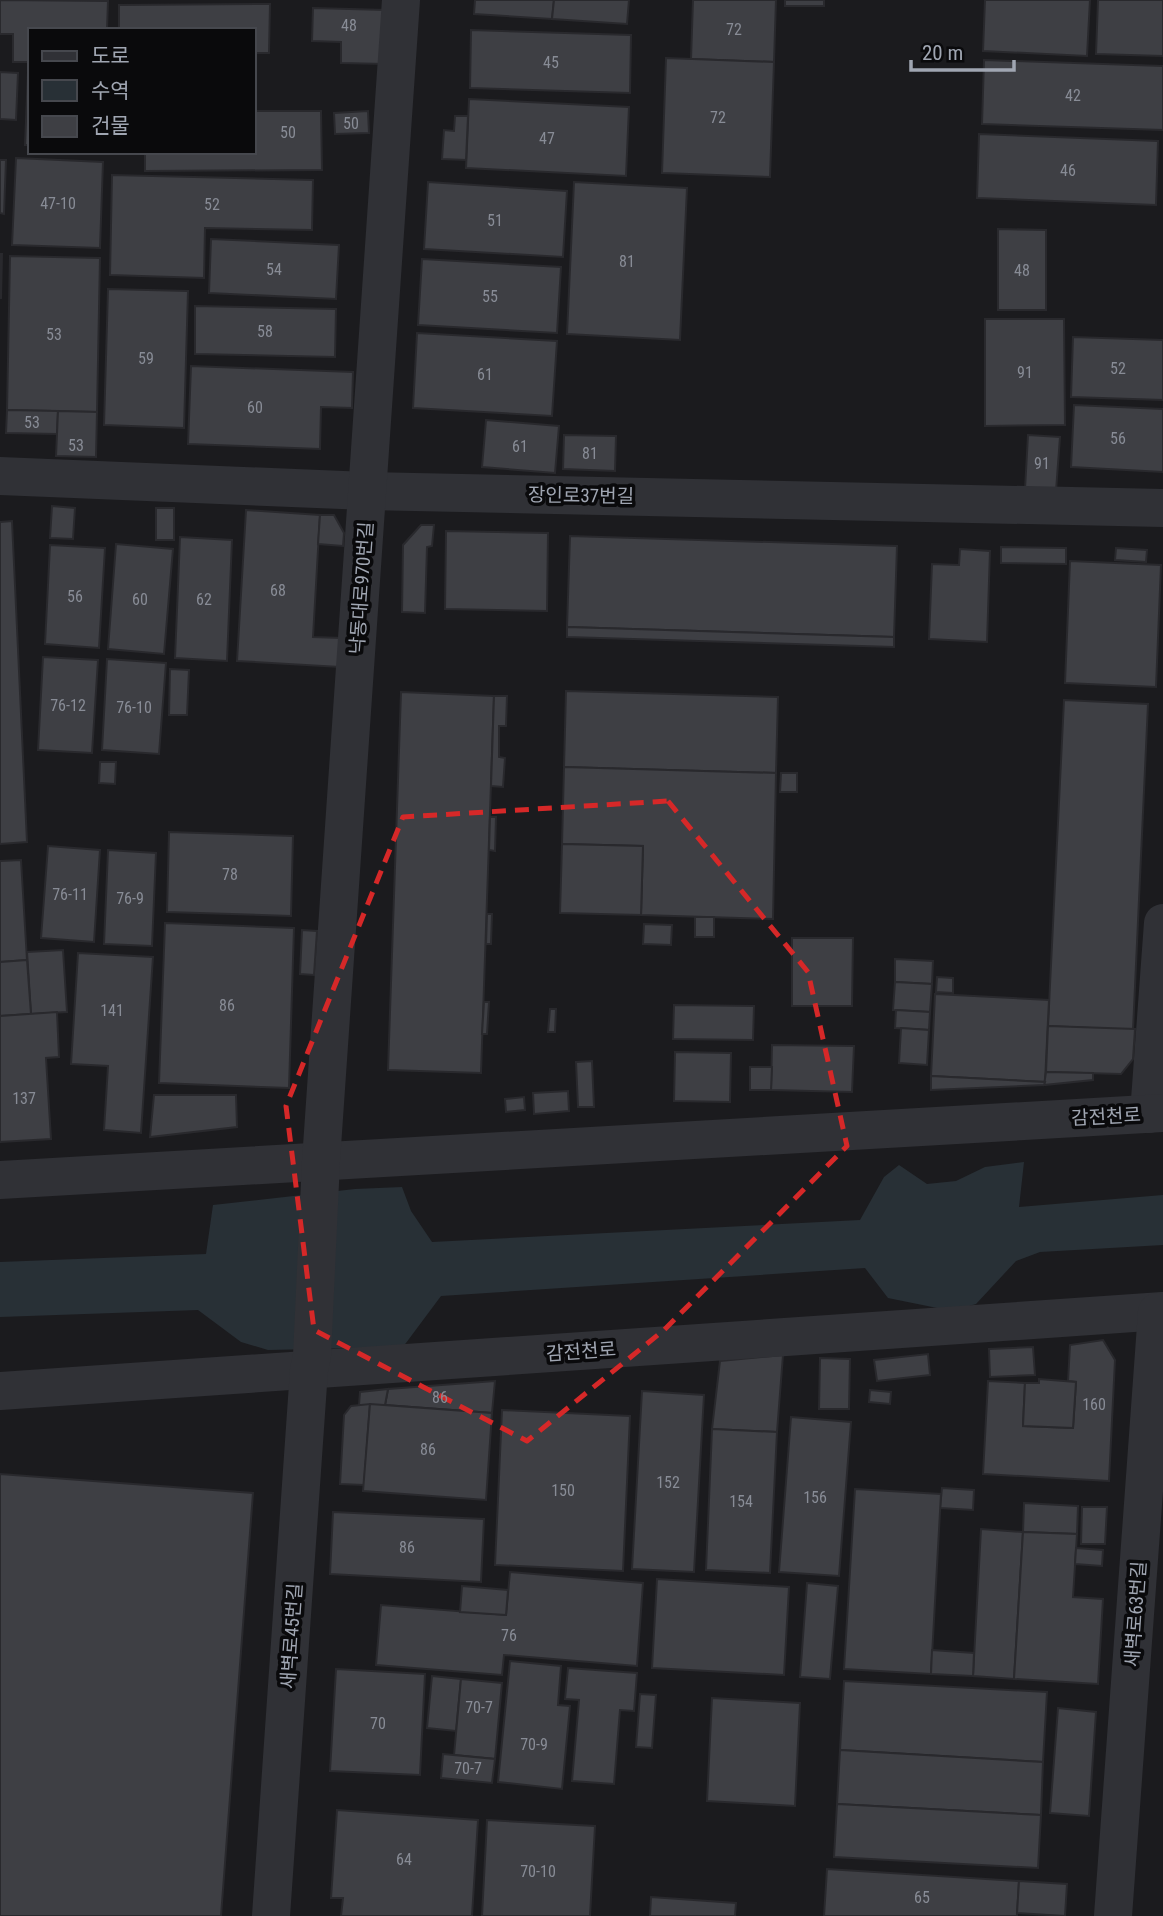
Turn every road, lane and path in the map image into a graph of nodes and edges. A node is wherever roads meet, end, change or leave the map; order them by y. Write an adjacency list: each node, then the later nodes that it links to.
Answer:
1 (401, 0): 3 (street, 낙동대로970번길)
2 (0, 476): 3 (street, 장인로37번길)
3 (367, 491): 4 (street, 장인로37번길); 7 (street, 낙동대로970번길)
4 (1163, 508)
5 (1163, 923): 6 (street)
6 (1156, 1113): 7 (street, 감전천로)
7 (321, 1169): 8 (street, 감전천로); 10 (street, 낙동대로970번길)
8 (0, 1180)
9 (1160, 1312): 10 (street, 감전천로); 13 (street, 새벽로63번길)
10 (311, 1363): 11 (street, 감전천로); 12 (street, 새벽로45번길)
11 (0, 1391)
12 (271, 1916)
13 (1113, 1916)

